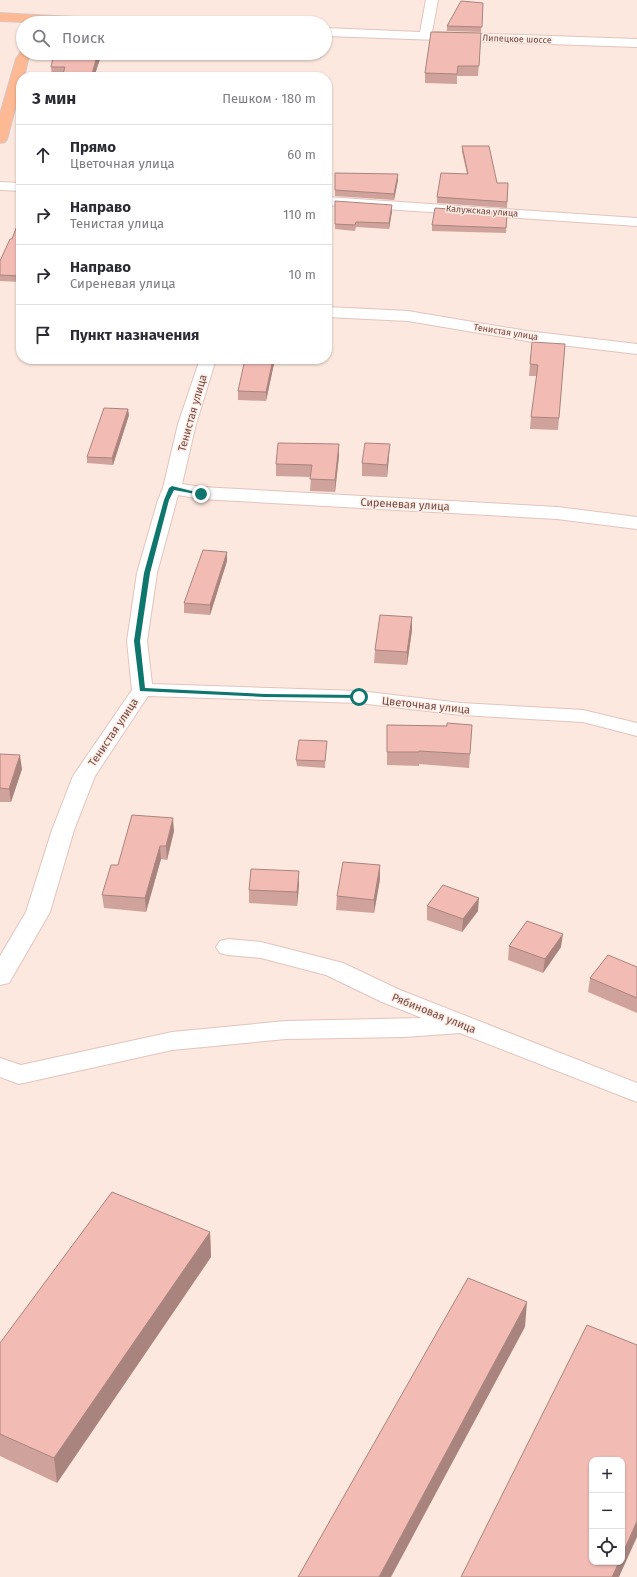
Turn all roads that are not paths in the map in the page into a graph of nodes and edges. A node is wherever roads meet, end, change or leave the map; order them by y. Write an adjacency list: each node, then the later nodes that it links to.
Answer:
1 (432, 0): 5 (street)
2 (0, 17): 3 (main road)
3 (16, 19)
4 (332, 32): 5 (street, Липецкое шоссе)
5 (425, 36): 6 (street, Липецкое шоссе)
6 (637, 43)
7 (22, 60): 8 (main road)
8 (19, 72)
9 (16, 81): 10 (main road)
10 (0, 138)
11 (0, 186): 12 (street)
12 (16, 187)
13 (332, 201): 14 (street, Калужская улица)
14 (637, 222)
15 (332, 312): 16 (street, Тенистая улица)
16 (637, 349)
17 (206, 364): 18 (street, Тенистая улица)
18 (172, 488): 19 (street, Сиреневая улица); 20 (street, Тенистая улица)
19 (637, 523)
20 (142, 690): 21 (street, Цветочная улица); 23 (street, Тенистая улица)
21 (637, 730)
22 (228, 947): 24 (street, Рябиновая улица)
23 (0, 977)
24 (462, 1024): 25 (street); 26 (street, Рябиновая улица)
25 (0, 1067)
26 (637, 1093)

